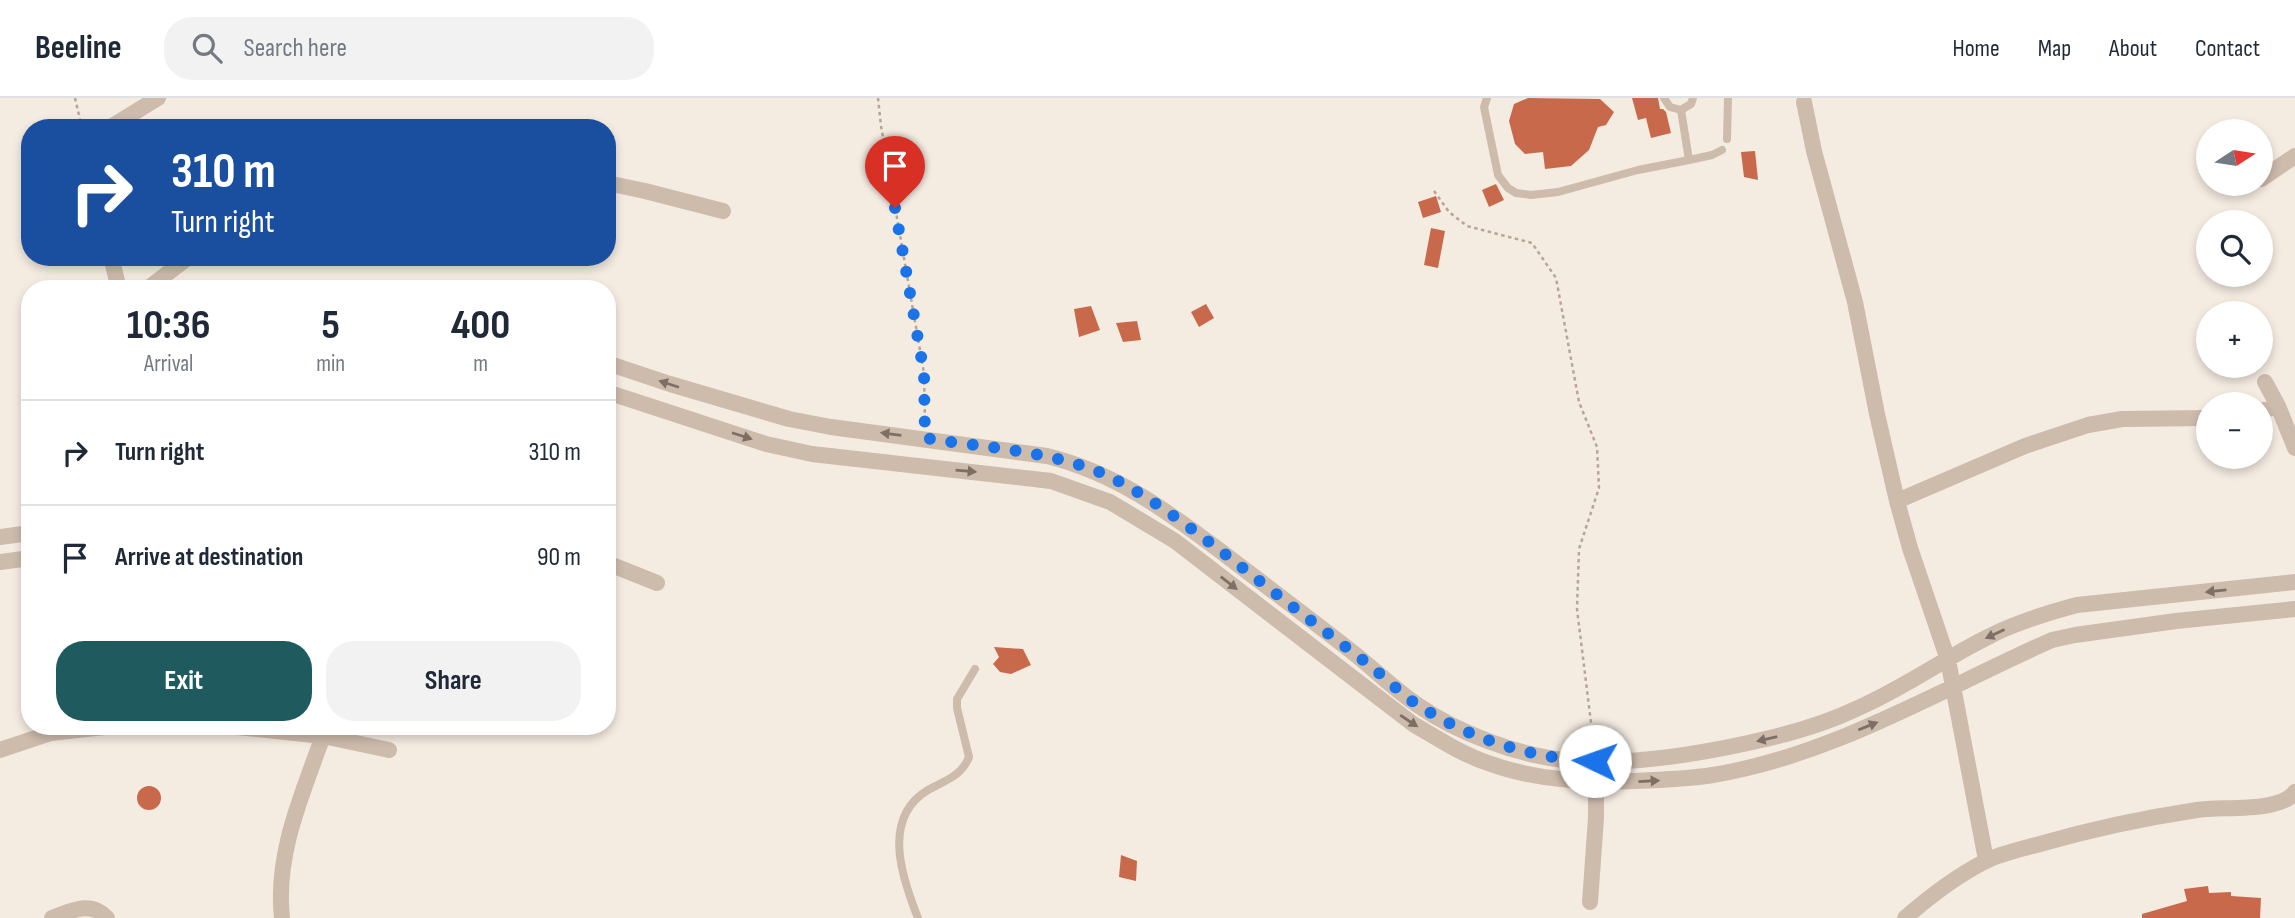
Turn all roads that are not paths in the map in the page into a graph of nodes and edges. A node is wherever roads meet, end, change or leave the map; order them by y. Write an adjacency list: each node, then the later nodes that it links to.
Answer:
1 (158, 98): 8 (street)
2 (1487, 98): 12 (lane)
3 (1664, 98): 7 (lane)
4 (1693, 98): 7 (lane)
5 (1728, 98): 9 (lane)
6 (1804, 103): 27 (street)
7 (1681, 110): 12 (lane)
8 (124, 119)
9 (1727, 139)
10 (1722, 150): 12 (lane)
11 (2295, 156): 13 (street)
12 (1689, 160)
13 (2273, 171)
14 (616, 185): 15 (street)
15 (723, 211)
16 (177, 266): 17 (street)
17 (159, 280)
18 (616, 366): 24 (street, one-way to 18)
19 (2265, 382): 21 (street)
20 (616, 395): 26 (street, one-way to 26)
21 (2278, 406): 22 (street); 25 (street)
22 (2273, 407)
23 (2196, 418): 27 (street)
24 (925, 438): 26 (street); 28 (street)
25 (2295, 448)
26 (926, 467): 31 (street, one-way to 31)
27 (1896, 501): 38 (street)
28 (1185, 524): 31 (street); 39 (street)
29 (21, 534): 30 (street)
30 (0, 537)
31 (1175, 541): 41 (street, one-way to 41)
32 (21, 559): 33 (street)
33 (0, 562)
34 (616, 567): 36 (street)
35 (2295, 582): 38 (street, one-way to 38)
36 (657, 583)
37 (2295, 609): 42 (street)
38 (1948, 660): 42 (street); 48 (street, one-way to 48)
39 (1371, 666): 41 (street); 48 (street)
40 (975, 669): 56 (lane)
41 (1359, 685): 49 (street, one-way to 49)
42 (1953, 686): 49 (street, one-way to 42); 51 (street)
43 (45, 735): 46 (street)
44 (322, 735): 55 (street)
45 (337, 735): 47 (street)
46 (0, 750)
47 (389, 750)
48 (1595, 761): 49 (street)
49 (1596, 783): 52 (street)
50 (2295, 792): 51 (street)
51 (1986, 860): 57 (street)
52 (1590, 902)
53 (52, 918): 54 (street)
54 (107, 918)
55 (282, 918)
56 (918, 918)
57 (1905, 918)

